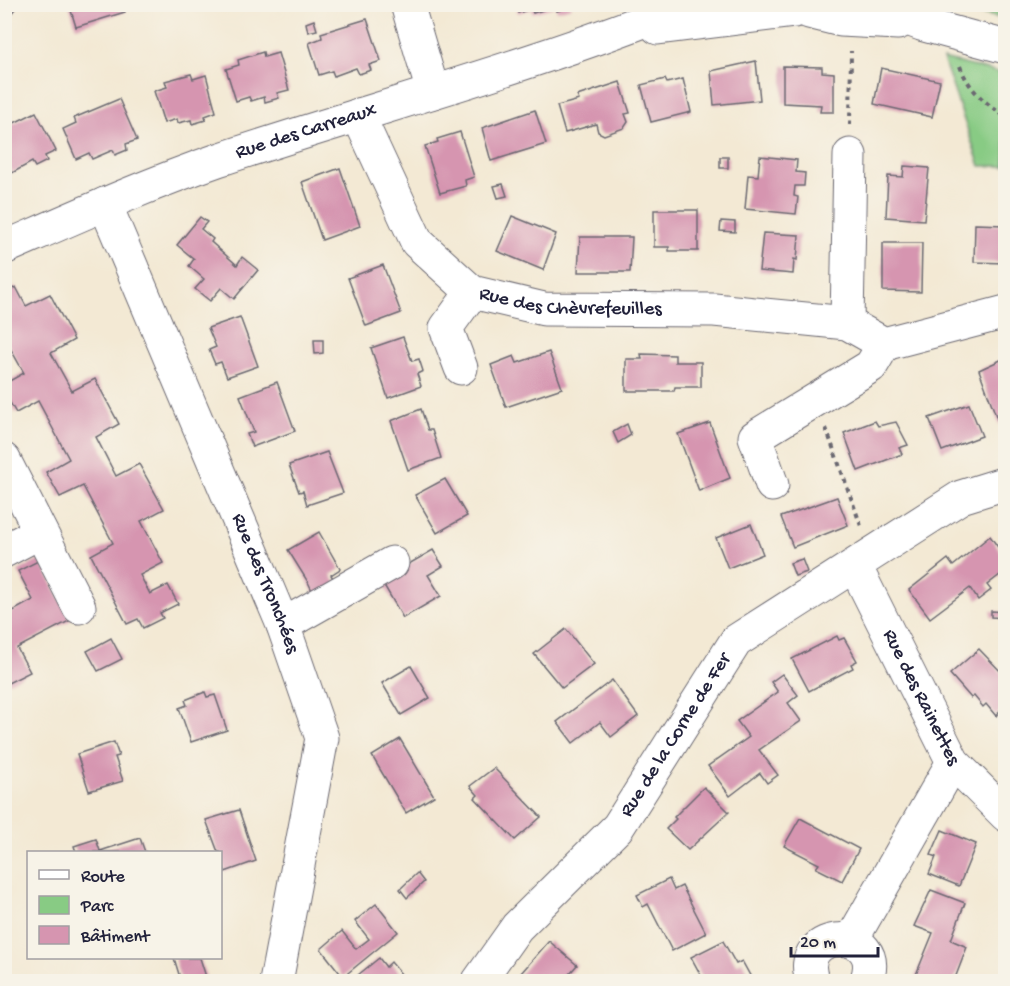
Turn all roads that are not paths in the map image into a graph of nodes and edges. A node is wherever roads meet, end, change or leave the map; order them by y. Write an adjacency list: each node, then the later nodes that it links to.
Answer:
1 (407, 4): 8 (street)
2 (687, 4): 6 (street, Rue des Carreaux)
3 (803, 8): 4 (street, Rue des Carreaux); 6 (street, Rue des Carreaux)
4 (867, 13): 5 (street, Rue des Carreaux)
5 (915, 14): 7 (street, Rue des Carreaux)
6 (614, 34): 8 (street, Rue des Carreaux)
7 (1005, 47)
8 (434, 92): 9 (street, Rue des Carreaux)
9 (358, 115): 11 (street, Rue des Carreaux); 13 (street, Rue des Chèvrefeuilles)
10 (850, 155): 15 (street)
11 (105, 204): 12 (street, Rue des Carreaux); 26 (street, Rue des Tronchées)
12 (4, 248)
13 (472, 292): 15 (street, Rue des Chèvrefeuilles); 17 (street)
14 (1005, 312): 16 (street)
15 (847, 323): 16 (street, Rue des Chèvrefeuilles)
16 (884, 344): 20 (street)
17 (461, 368)
18 (4, 460): 21 (street)
19 (1005, 483): 23 (street, Rue de la Corne de Fer)
20 (772, 485)
21 (40, 532): 22 (street); 25 (street)
22 (4, 551)
23 (863, 561): 27 (street, Rue des Rainettes); 31 (street, Rue de la Corne de Fer)
24 (392, 563): 26 (street)
25 (79, 607)
26 (283, 626): 30 (street, Rue des Tronchées)
27 (953, 762): 28 (street, Rue des Rainettes); 29 (street)
28 (1005, 815)
29 (851, 941): 32 (street); 33 (street)
30 (276, 981)
31 (478, 981)
32 (813, 981)
33 (866, 981)

